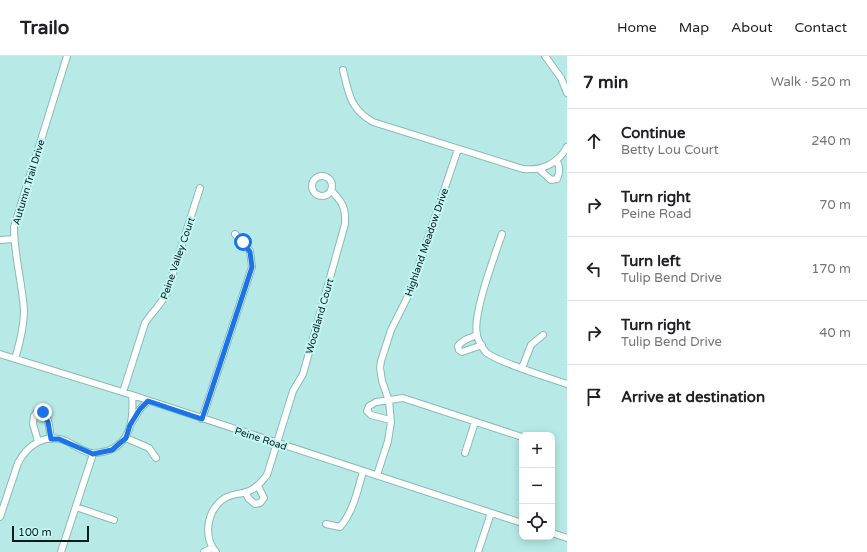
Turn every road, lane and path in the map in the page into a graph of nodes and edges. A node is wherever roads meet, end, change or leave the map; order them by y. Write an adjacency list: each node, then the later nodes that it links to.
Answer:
1 (67, 56): 13 (street, Autumn Trail Drive)
2 (545, 56): 4 (street)
3 (343, 70): 6 (street)
4 (567, 93)
5 (567, 147): 7 (street)
6 (458, 149): 8 (street); 25 (street, Highland Meadow Drive)
7 (557, 162): 8 (street); 8 (street)
8 (539, 169)
9 (200, 188): 22 (street, Peine Valley Court)
10 (331, 190): 34 (street, Woodland Court)
11 (235, 234): 26 (street)
12 (502, 234): 15 (street)
13 (14, 238): 14 (street); 19 (street, Autumn Trail Drive)
14 (0, 240)
15 (477, 335): 17 (street); 17 (street)
16 (543, 335): 20 (street)
17 (482, 345): 20 (street)
18 (0, 354): 19 (street, Peine Road)
19 (15, 359): 22 (street, Peine Road)
20 (522, 368): 21 (street)
21 (567, 384)
22 (123, 392): 23 (street, Peine Road)
23 (132, 395): 24 (street, Peine Road); 29 (street)
24 (148, 401): 26 (street, Peine Road); 29 (street)
25 (389, 401): 27 (street, Highland Meadow Drive); 27 (street); 28 (street)
26 (202, 419): 34 (street, Peine Road)
27 (390, 420): 39 (street, Highland Meadow Drive)
28 (475, 422): 30 (street); 35 (street)
29 (130, 425): 31 (street)
30 (519, 436)
31 (126, 438): 36 (street); 37 (street)
32 (51, 439): 33 (street); 33 (street); 36 (street)
33 (38, 441): 44 (street)
34 (277, 443): 38 (street, Peine Road); 40 (street, Woodland Court)
35 (465, 453)
36 (93, 454): 42 (street)
37 (156, 458)
38 (363, 471): 39 (street, Peine Road); 47 (street)
39 (377, 475): 43 (street, Peine Road)
40 (258, 486): 41 (street); 41 (street)
41 (245, 492): 50 (street)
42 (76, 507): 45 (street); 51 (street)
43 (491, 513): 46 (street, Peine Road); 53 (street)
44 (0, 517)
45 (114, 520)
46 (519, 522)
47 (326, 524)
48 (555, 534): 49 (street)
49 (567, 538)
50 (214, 550): 52 (street)
51 (60, 552)
52 (204, 552)
53 (478, 552)

